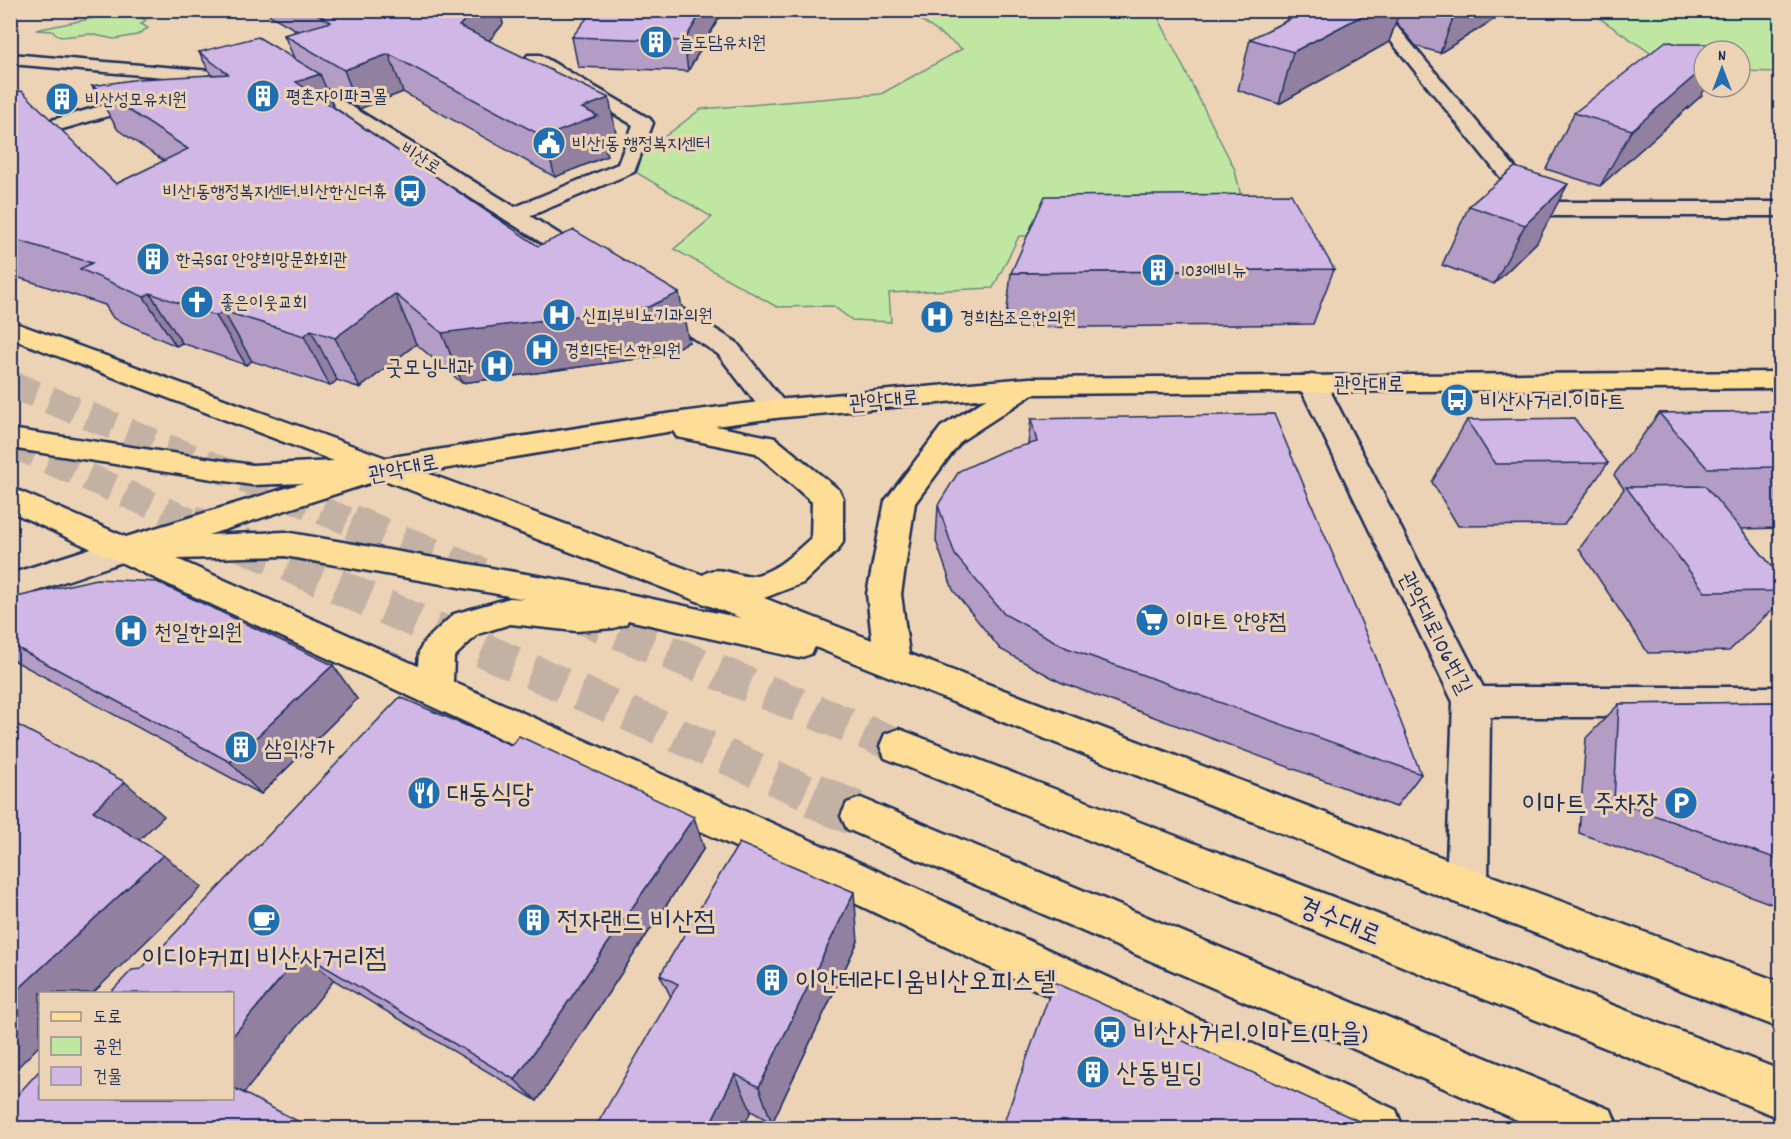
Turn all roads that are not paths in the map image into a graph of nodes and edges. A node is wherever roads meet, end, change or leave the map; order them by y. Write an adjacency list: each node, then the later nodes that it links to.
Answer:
1 (1374, 10): 6 (street)
2 (10, 59): 4 (street, 비산로)
3 (534, 59): 7 (street)
4 (224, 76): 5 (street); 7 (street, 비산로)
5 (10, 138)
6 (1780, 209)
7 (514, 215): 8 (street, 비산로)
8 (606, 273)
9 (626, 286): 14 (street)
10 (10, 329): 17 (main road)
11 (1780, 380): 12 (main road, 관악대로)
12 (1312, 383): 13 (main road, 관악대로); 25 (street, 관악대로106번길)
13 (1029, 386): 14 (main road, 관악대로); 23 (main road)
14 (775, 409): 15 (main road, 관악대로)
15 (659, 424): 17 (main road, 관악대로); 20 (main road)
16 (10, 438): 17 (main road)
17 (382, 469): 19 (main road, 관악대로); 20 (main road)
18 (10, 498): 19 (main road)
19 (123, 549): 21 (street, 관악대로); 22 (main road); 24 (main road)
20 (660, 572): 23 (main road)
21 (10, 587)
22 (652, 612): 23 (main road); 24 (main road)
23 (893, 664): 29 (main road)
24 (422, 701): 32 (main road)
25 (1472, 702): 26 (street, 관악대로106번길); 29 (street)
26 (1780, 702)
27 (899, 746): 31 (main road, 경수대로)
28 (861, 816): 33 (main road)
29 (1467, 887): 30 (main road)
30 (1780, 1005)
31 (1780, 1094)
32 (1378, 1128)
33 (1593, 1128)

